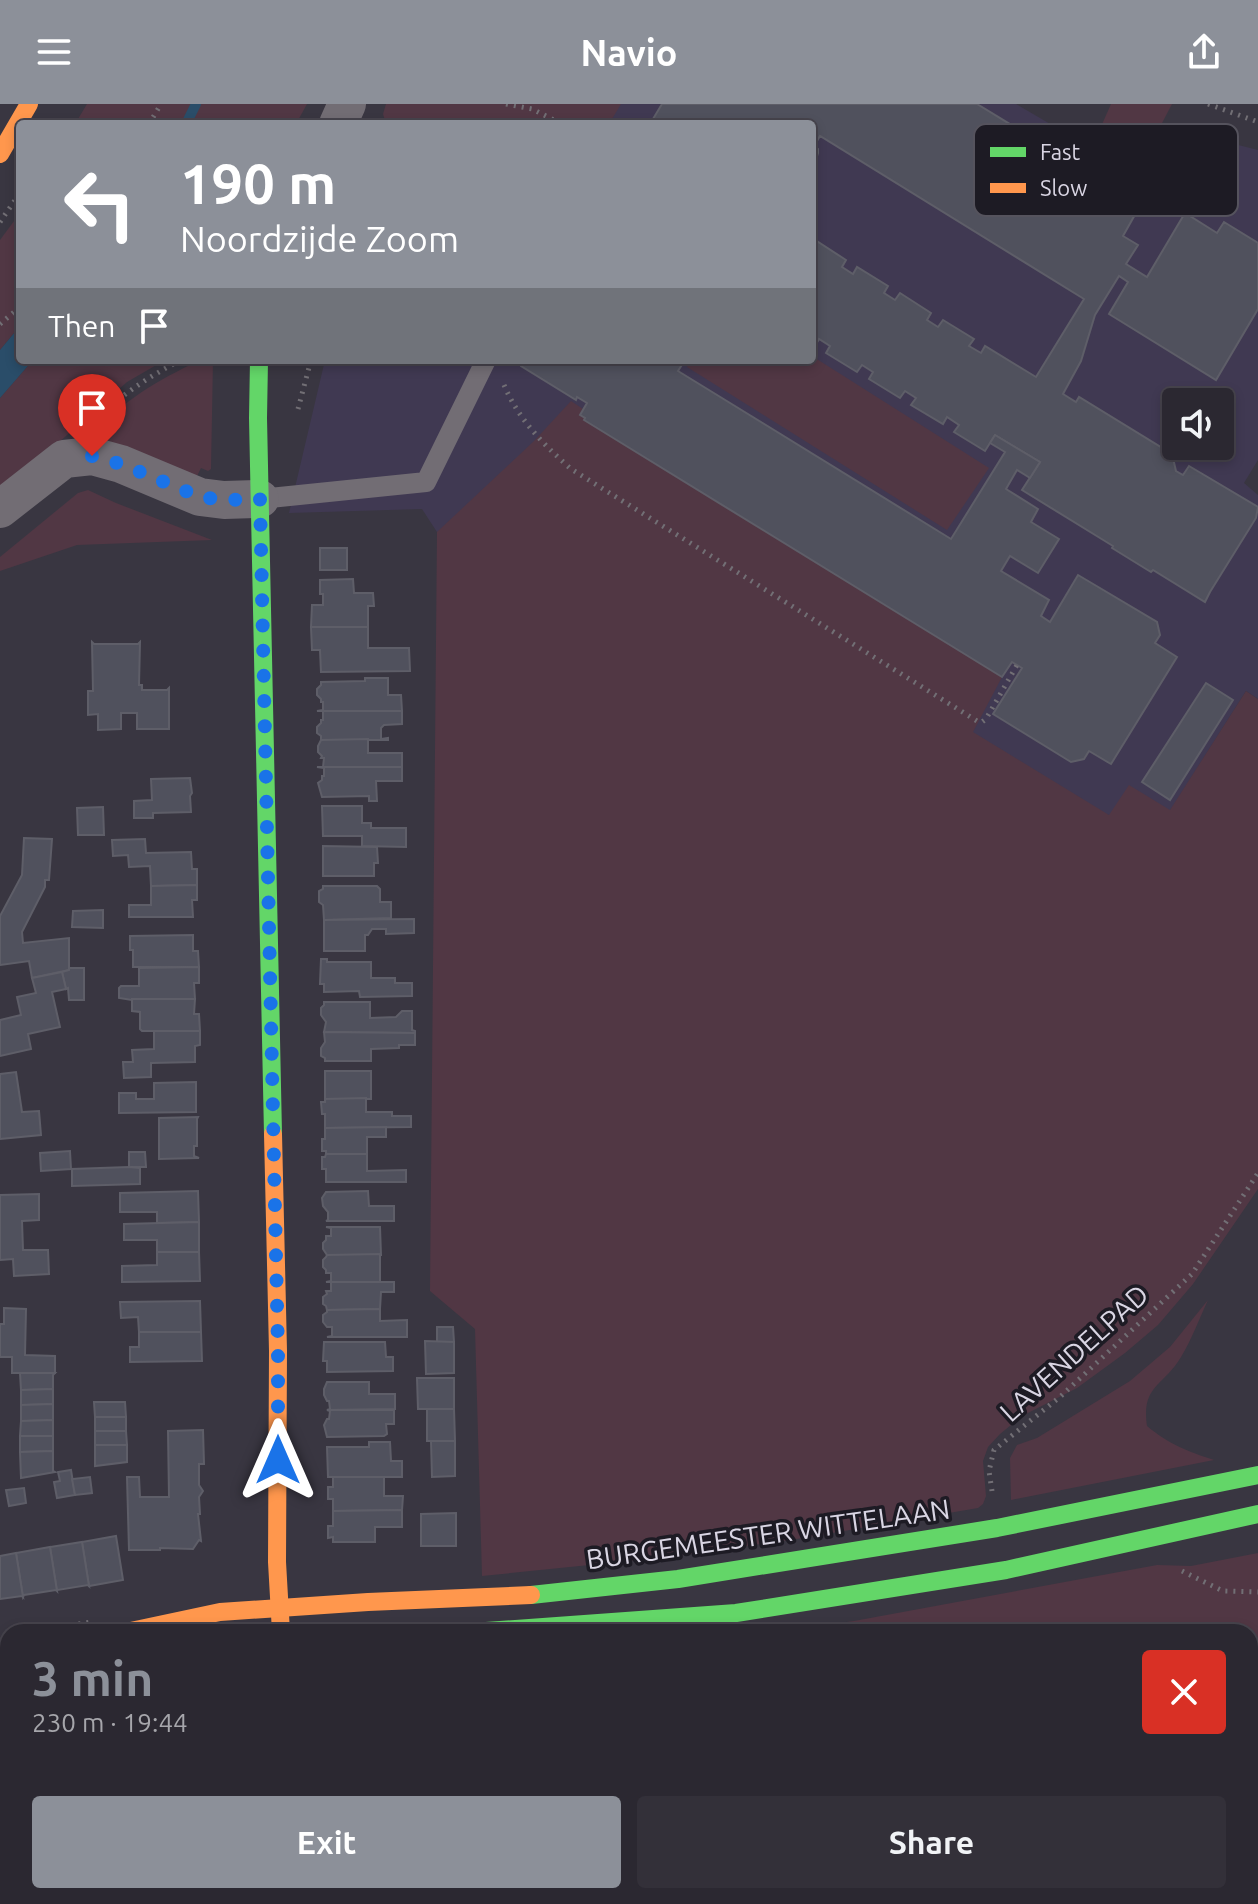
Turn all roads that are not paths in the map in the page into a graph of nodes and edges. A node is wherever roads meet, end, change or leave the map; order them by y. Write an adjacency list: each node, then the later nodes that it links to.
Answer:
1 (16, 126): 2 (street)
2 (0, 154)
3 (259, 364): 5 (street)
4 (494, 367): 5 (lane)
5 (260, 499): 6 (street); 9 (street)
6 (0, 509)
7 (1258, 1475): 9 (street, BURGEMEESTER WITTELAAN)
8 (1258, 1514): 12 (street)
9 (280, 1609): 10 (street, BURGEMEESTER WITTELAAN); 11 (street)
10 (164, 1624)
11 (281, 1624)
12 (583, 1624)

